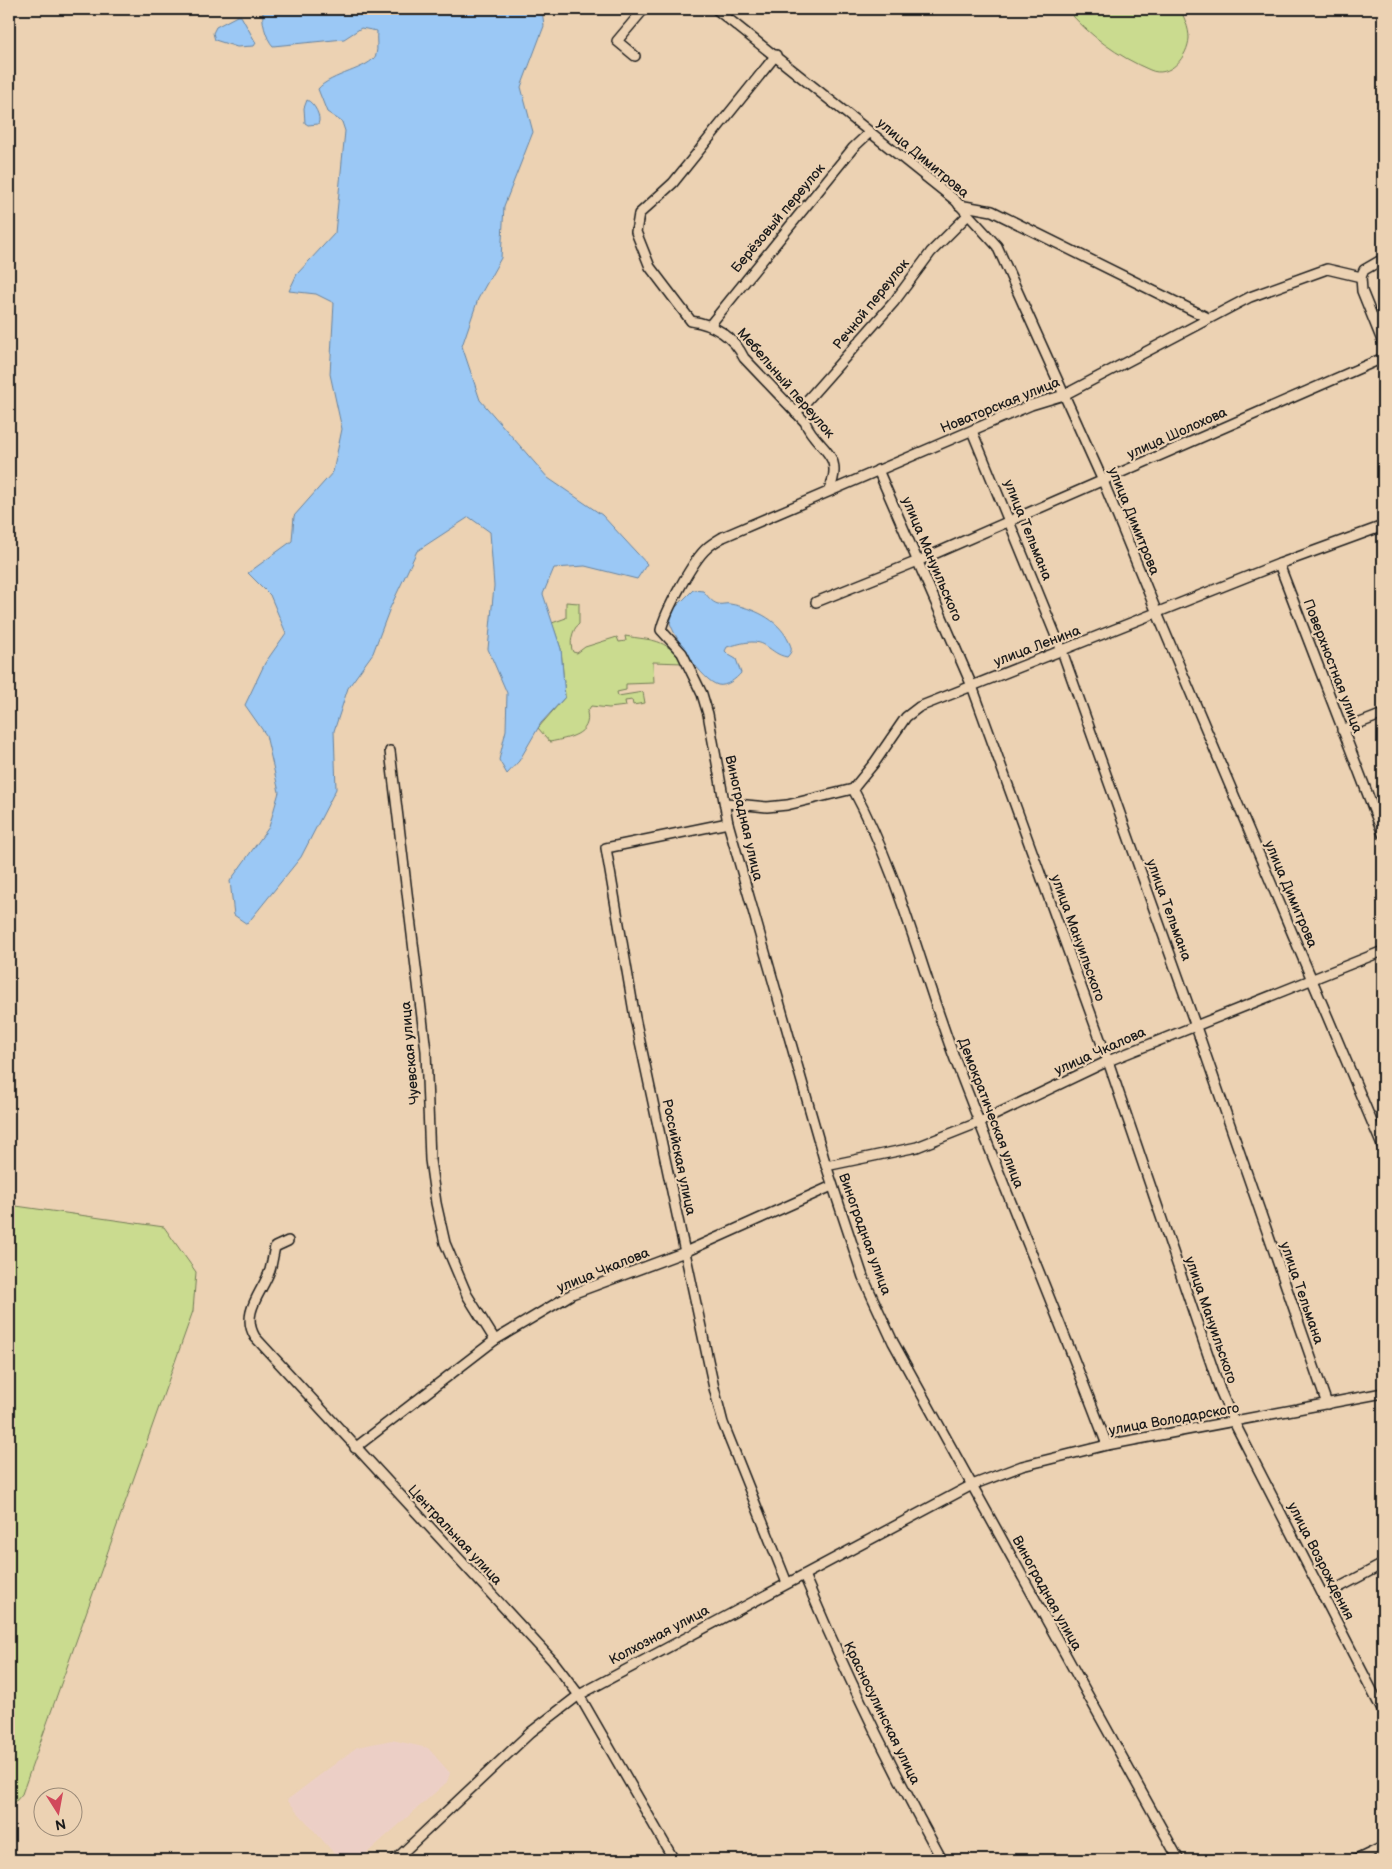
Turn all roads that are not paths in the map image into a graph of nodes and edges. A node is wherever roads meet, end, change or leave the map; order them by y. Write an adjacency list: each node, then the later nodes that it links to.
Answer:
1 (644, 9): 4 (street)
2 (716, 9): 3 (street, улица Димитрова)
3 (776, 55): 5 (street, улица Димитрова); 11 (street, Мебельный переулок)
4 (635, 56)
5 (870, 132): 6 (street, улица Димитрова); 11 (street, Берёзовый переулок)
6 (959, 205): 7 (street, улица Димитрова); 10 (street)
7 (968, 215): 14 (street, улица Димитрова); 15 (street, Речной переулок)
8 (1383, 259): 9 (street)
9 (1361, 277): 10 (street, Новаторская улица); 12 (street)
10 (1208, 318): 14 (street, Новаторская улица)
11 (710, 326): 15 (street, Мебельный переулок)
12 (1383, 343)
13 (1383, 358): 18 (street, улица Шолохова)
14 (1064, 395): 16 (street, Новаторская улица); 18 (street, улица Димитрова)
15 (796, 413): 19 (street, Мебельный переулок)
16 (972, 431): 17 (street, Новаторская улица); 20 (street, улица Тельмана)
17 (878, 470): 19 (street, Новаторская улица); 22 (street, улица Мануильского)
18 (1103, 480): 20 (street, улица Шолохова); 25 (street, улица Димитрова)
19 (830, 490): 26 (street, Новаторская улица)
20 (1008, 520): 22 (street, улица Шолохова); 27 (street, улица Тельмана)
21 (1383, 526): 23 (street, улица Ленина)
22 (918, 561): 24 (street, улица Шолохова); 28 (street, улица Мануильского)
23 (1278, 564): 25 (street, улица Ленина); 30 (street, Поверхностная улица)
24 (816, 602)
25 (1157, 613): 27 (street, улица Ленина); 37 (street, улица Димитрова)
26 (661, 630): 33 (street, Виноградная улица)
27 (1062, 651): 28 (street, улица Ленина); 38 (street, улица Тельмана)
28 (972, 686): 32 (street, улица Ленина); 39 (street, улица Мануильского)
29 (1383, 714): 30 (street)
30 (1342, 730): 35 (street, Поверхностная улица)
31 (390, 751): 46 (street, Чуевская улица)
32 (853, 789): 33 (street); 40 (street, Демократическая улица)
33 (726, 803): 34 (street, Виноградная улица)
34 (728, 823): 42 (street, Виноградная улица); 45 (street, Российская улица)
35 (1383, 834)
36 (1383, 951): 37 (street, улица Чкалова)
37 (1312, 978): 38 (street, улица Чкалова); 41 (street, улица Димитрова)
38 (1195, 1024): 39 (street, улица Чкалова); 48 (street, улица Тельмана)
39 (1108, 1061): 40 (street, улица Чкалова); 49 (street, улица Мануильского)
40 (980, 1122): 42 (street, улица Чкалова); 50 (street, Демократическая улица)
41 (1383, 1148)
42 (826, 1166): 43 (street, Виноградная улица)
43 (832, 1186): 45 (street, улица Чкалова); 52 (street, Виноградная улица)
44 (288, 1241): 51 (street, Центральная улица)
45 (685, 1252): 46 (street, улица Чкалова); 55 (street, Российская улица)
46 (495, 1340): 51 (street, улица Чкалова)
47 (1383, 1393): 48 (street, улица Володарского)
48 (1327, 1404): 49 (street, улица Володарского)
49 (1234, 1422): 50 (street, улица Володарского); 56 (street, улица Возрождения)
50 (1106, 1445): 52 (street, улица Володарского)
51 (355, 1448): 57 (street, Центральная улица)
52 (972, 1485): 54 (street, Колхозная улица); 63 (street, Виноградная улица)
53 (1383, 1564): 56 (street)
54 (804, 1575): 55 (street, Колхозная улица); 62 (street, Красносулинская улица)
55 (787, 1583): 57 (street, Колхозная улица)
56 (1323, 1596): 58 (street, улица Возрождения)
57 (579, 1695): 60 (street, Колхозная улица); 61 (street, Центральная улица)
58 (1383, 1712)
59 (1383, 1847): 64 (street)
60 (396, 1860)
61 (674, 1860)
62 (942, 1860)
63 (1179, 1860)
64 (1356, 1860)

